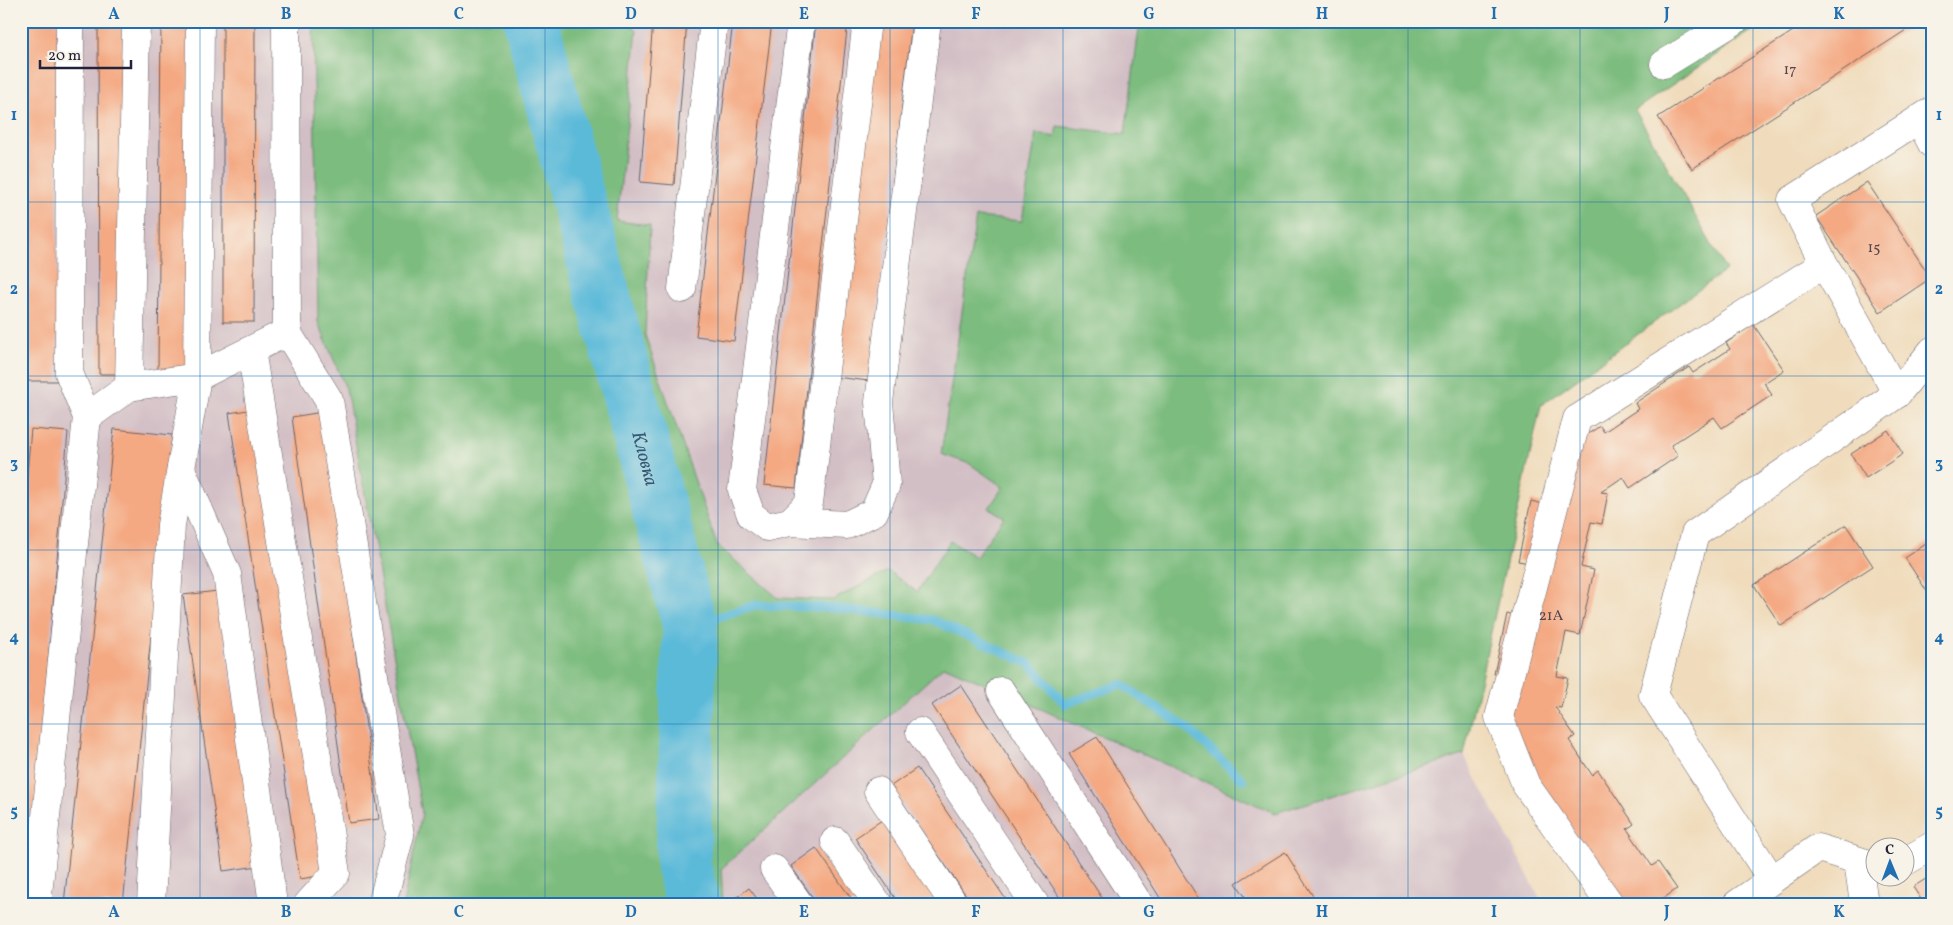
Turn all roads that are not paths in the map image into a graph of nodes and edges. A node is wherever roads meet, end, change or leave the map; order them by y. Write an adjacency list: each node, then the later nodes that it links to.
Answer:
1 (70, 21): 21 (lane)
2 (136, 21): 19 (lane)
3 (200, 21): 18 (lane)
4 (286, 21): 15 (lane)
5 (714, 21): 14 (lane)
6 (801, 21): 23 (lane)
7 (867, 21): 23 (lane)
8 (927, 21): 23 (lane)
9 (1734, 21): 10 (lane)
10 (1664, 64)
11 (1925, 115): 12 (lane); 13 (lane)
12 (1932, 144)
13 (1824, 264): 20 (lane); 44 (lane)
14 (682, 289)
15 (287, 332): 16 (lane); 38 (lane)
16 (252, 350): 18 (lane); 37 (lane)
17 (1932, 351): 20 (lane)
18 (197, 377): 19 (lane); 22 (lane)
19 (129, 387): 21 (lane)
20 (1897, 394): 33 (lane)
21 (88, 417): 34 (lane)
22 (181, 469): 35 (lane); 36 (lane)
23 (790, 522)
24 (1000, 691): 43 (lane)
25 (920, 732): 42 (lane)
26 (878, 790): 41 (lane)
27 (835, 841): 40 (lane)
28 (1932, 846): 29 (lane)
29 (1916, 855)
30 (1866, 864): 33 (lane)
31 (774, 869): 39 (lane)
32 (1866, 877): 46 (lane)
33 (1772, 880): 45 (lane)
34 (37, 904)
35 (151, 904)
36 (273, 904)
37 (308, 904)
38 (382, 904)
39 (799, 904)
40 (878, 904)
41 (954, 904)
42 (1035, 904)
43 (1139, 904)
44 (1610, 904)
45 (1738, 904)
46 (1864, 904)

